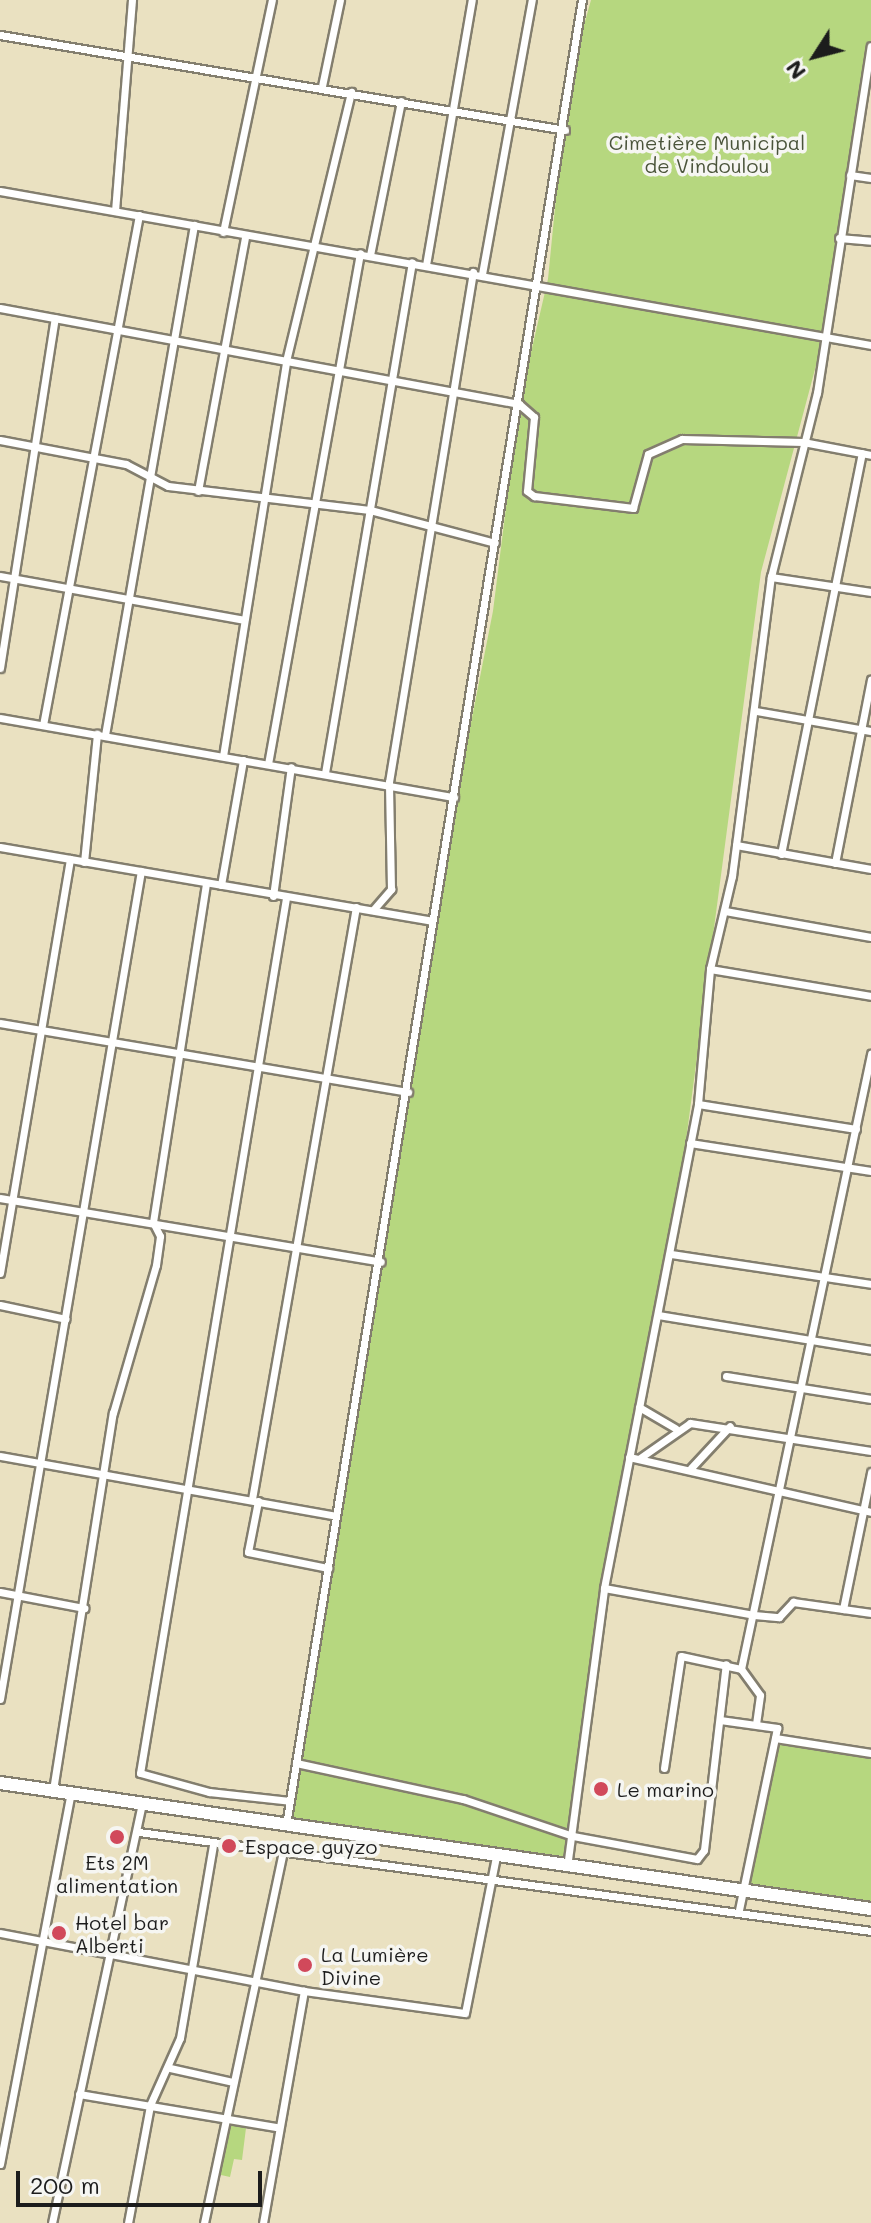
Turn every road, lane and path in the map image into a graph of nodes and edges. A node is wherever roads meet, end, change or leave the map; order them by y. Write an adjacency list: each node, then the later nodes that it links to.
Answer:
1 (132, 0): 9 (street)
2 (272, 0): 10 (street)
3 (340, 0): 11 (street)
4 (472, 0): 14 (street)
5 (532, 0): 15 (street)
6 (582, 0): 16 (street)
7 (0, 35): 9 (street)
8 (871, 46): 17 (street)
9 (127, 52): 10 (street); 20 (street)
10 (259, 78): 11 (street); 23 (street)
11 (322, 86): 12 (street)
12 (351, 92): 13 (street); 27 (street)
13 (401, 101): 14 (street); 29 (street)
14 (453, 110): 15 (street); 31 (street)
15 (511, 122): 16 (street); 33 (street)
16 (565, 130): 34 (street)
17 (850, 175): 18 (street); 25 (street)
18 (871, 178)
19 (0, 191): 20 (street)
20 (115, 211): 21 (street)
21 (139, 215): 22 (street); 37 (street)
22 (194, 225): 23 (street); 39 (street)
23 (223, 232): 24 (street)
24 (245, 237): 27 (street); 41 (street)
25 (839, 238): 26 (street); 38 (street)
26 (871, 241)
27 (311, 246): 28 (street); 42 (street)
28 (360, 253): 29 (street); 43 (street)
29 (370, 255): 30 (street)
30 (412, 262): 31 (street); 44 (street)
31 (426, 265): 32 (street)
32 (473, 272): 33 (street); 45 (street)
33 (482, 274): 34 (street)
34 (538, 285): 38 (street); 46 (street)
35 (0, 310): 36 (street)
36 (55, 318): 37 (street); 49 (street)
37 (116, 331): 39 (street); 51 (street)
38 (822, 335): 40 (street); 48 (street)
39 (171, 342): 41 (street); 52 (street)
40 (871, 345)
41 (224, 352): 42 (street); 53 (street)
42 (286, 361): 43 (street); 54 (street)
43 (337, 372): 44 (street); 55 (street)
44 (392, 382): 45 (street); 56 (street)
45 (458, 391): 46 (street); 57 (street)
46 (519, 404): 48 (street); 58 (street)
47 (0, 440): 49 (street)
48 (803, 442): 50 (street); 61 (street)
49 (32, 445): 51 (street); 60 (street)
50 (866, 454): 63 (street)
51 (95, 458): 52 (street); 62 (street)
52 (145, 472): 53 (street); 65 (street)
53 (198, 491): 54 (street)
54 (260, 499): 55 (street); 66 (street)
55 (312, 504): 56 (street); 78 (street)
56 (370, 510): 57 (street); 80 (street)
57 (436, 525): 58 (street); 81 (street)
58 (495, 543): 82 (street)
59 (0, 576): 60 (street)
60 (18, 577): 62 (street); 67 (street)
61 (771, 577): 63 (street); 69 (street)
62 (72, 588): 65 (street); 72 (street)
63 (838, 589): 64 (street); 71 (street)
64 (871, 592)
65 (129, 599): 66 (street); 75 (street)
66 (244, 620): 76 (street)
67 (0, 668)
68 (871, 680): 73 (street)
69 (756, 711): 71 (street); 83 (street)
70 (0, 718): 72 (street)
71 (807, 719): 73 (street); 85 (street)
72 (43, 725): 75 (street)
73 (861, 730): 74 (street); 88 (street)
74 (871, 731)
75 (101, 735): 76 (street); 87 (street)
76 (223, 756): 77 (street)
77 (243, 760): 78 (street); 92 (street)
78 (268, 764): 79 (street)
79 (291, 767): 80 (street); 93 (street)
80 (325, 773): 81 (street)
81 (389, 782): 82 (street); 96 (street)
82 (454, 797): 98 (street)
83 (736, 845): 85 (street); 97 (street)
84 (0, 847): 86 (street)
85 (781, 854): 88 (street)
86 (70, 859): 87 (street); 103 (street)
87 (84, 862): 90 (street)
88 (835, 863): 89 (street)
89 (871, 869)
90 (141, 871): 91 (street); 104 (street)
91 (206, 883): 92 (street); 105 (street)
92 (221, 885): 93 (street)
93 (273, 896): 94 (street)
94 (286, 898): 95 (street); 107 (street)
95 (356, 907): 96 (street); 108 (street)
96 (373, 910): 98 (street)
97 (725, 911): 99 (street); 100 (street)
98 (432, 921): 109 (street)
99 (871, 937)
100 (710, 969): 101 (street); 110 (street)
101 (871, 996)
102 (0, 1023): 103 (street)
103 (43, 1030): 104 (street); 116 (street)
104 (107, 1039): 105 (street); 117 (street)
105 (179, 1052): 107 (street); 118 (street)
106 (871, 1054): 111 (street)
107 (257, 1068): 108 (street); 119 (street)
108 (325, 1078): 109 (street); 120 (street)
109 (408, 1092): 122 (street)
110 (698, 1104): 111 (street); 112 (street)
111 (856, 1129): 113 (street)
112 (690, 1143): 113 (street); 121 (street)
113 (848, 1167): 114 (street); 124 (street)
114 (871, 1171)
115 (0, 1198): 116 (street)
116 (12, 1201): 117 (street); 123 (street)
117 (82, 1211): 118 (street); 128 (street)
118 (153, 1222): 119 (street); 145 (street)
119 (231, 1236): 120 (street); 146 (street)
120 (297, 1249): 122 (street); 148 (street)
121 (671, 1254): 124 (street); 127 (street)
122 (381, 1262): 151 (street)
123 (0, 1273)
124 (825, 1277): 125 (street); 129 (street)
125 (871, 1284)
126 (0, 1305): 128 (street)
127 (658, 1315): 129 (street); 134 (street)
128 (66, 1319): 142 (street)
129 (811, 1342): 130 (street); 132 (street)
130 (871, 1350)
131 (726, 1376): 132 (street)
132 (800, 1389): 133 (street); 137 (street)
133 (871, 1399)
134 (639, 1407): 136 (street); 140 (street)
135 (730, 1426): 136 (street); 137 (street); 143 (street)
136 (675, 1428): 141 (street)
137 (789, 1440): 138 (street); 147 (street)
138 (871, 1451)
139 (0, 1456): 142 (street)
140 (629, 1457): 141 (street); 153 (street)
141 (640, 1458): 143 (street)
142 (40, 1464): 145 (street); 155 (street)
143 (690, 1468): 147 (street)
144 (871, 1472): 149 (street)
145 (104, 1476): 146 (street); 156 (street)
146 (189, 1488): 148 (street); 172 (street)
147 (779, 1491): 149 (street); 159 (street)
148 (255, 1500): 151 (street); 152 (street)
149 (860, 1509): 150 (street); 157 (street)
150 (871, 1512)
151 (336, 1516): 152 (street)
152 (328, 1568): 167 (street)
153 (604, 1588): 159 (street); 176 (street)
154 (0, 1592): 155 (street)
155 (20, 1595): 156 (street); 162 (street)
156 (84, 1608): 170 (street)
157 (843, 1609): 158 (street); 159 (street)
158 (871, 1613)
159 (754, 1615): 161 (street)
160 (726, 1664): 161 (street); 163 (street); 168 (street)
161 (741, 1669): 164 (street)
162 (0, 1699)
163 (720, 1720): 164 (street); 176 (street)
164 (756, 1724): 165 (street)
165 (775, 1738): 166 (street); 182 (street)
166 (871, 1753)
167 (296, 1763): 172 (street); 176 (street)
168 (664, 1768)
169 (0, 1783): 170 (highway)
170 (53, 1790): 171 (highway)
171 (71, 1792): 173 (highway); 187 (street)
172 (290, 1801): 174 (street)
173 (142, 1804): 174 (highway); 175 (street)
174 (286, 1825): 179 (highway)
175 (139, 1832): 177 (street); 188 (street)
176 (573, 1836): 180 (street)
177 (213, 1845): 178 (street); 189 (street)
178 (283, 1852): 181 (street); 190 (street)
179 (496, 1856): 180 (highway); 181 (street)
180 (567, 1867): 182 (highway)
181 (493, 1876): 184 (street); 191 (street)
182 (743, 1891): 183 (highway); 184 (street)
183 (871, 1909)
184 (739, 1910): 185 (street)
185 (871, 1931)
186 (0, 1933): 187 (street)
187 (40, 1944): 188 (street); 198 (street)
188 (111, 1956): 189 (street); 194 (street)
189 (192, 1968): 190 (street); 192 (street)
190 (258, 1979): 191 (street); 193 (street)
191 (304, 1991): 197 (street)
192 (170, 2068): 193 (street); 195 (street)
193 (233, 2082): 196 (street)
194 (79, 2094): 195 (street); 199 (street)
195 (150, 2105): 196 (street); 200 (street)
196 (222, 2117): 197 (street); 201 (street)
197 (277, 2127): 202 (street)
198 (0, 2164)
199 (52, 2223)
200 (128, 2223)
201 (204, 2223)
202 (263, 2223)

